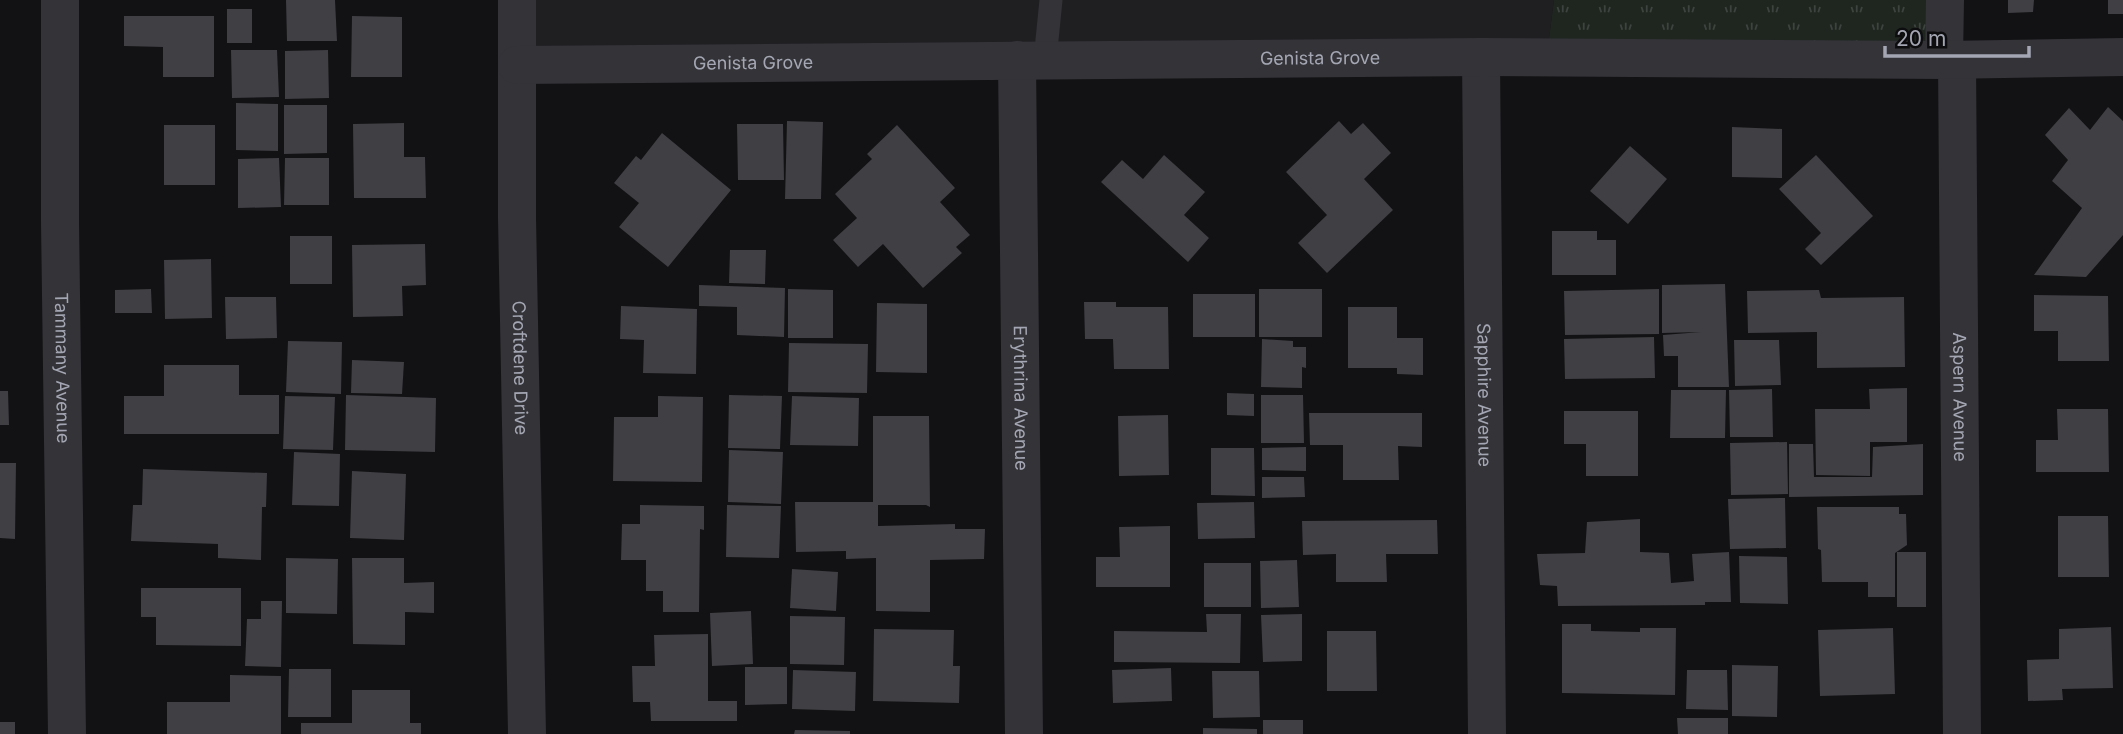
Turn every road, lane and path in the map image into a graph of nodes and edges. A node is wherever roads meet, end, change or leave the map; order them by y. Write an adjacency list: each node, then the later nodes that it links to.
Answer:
1 (60, 0): 10 (street, Tammany Avenue)
2 (517, 0): 9 (street, Croftdene Drive)
3 (1051, 0): 7 (lane)
4 (1945, 0): 8 (street, Aspern Avenue)
5 (1481, 57): 7 (street, Genista Grove); 8 (street, Genista Grove); 13 (street, Sapphire Avenue)
6 (2123, 57): 8 (street, Genista Grove)
7 (1031, 60): 9 (street, Genista Grove); 12 (street, Erythrina Avenue)
8 (1951, 60): 14 (street, Aspern Avenue)
9 (517, 65): 11 (street, Croftdene Drive)
10 (67, 734)
11 (527, 734)
12 (1024, 734)
13 (1487, 734)
14 (1962, 734)

